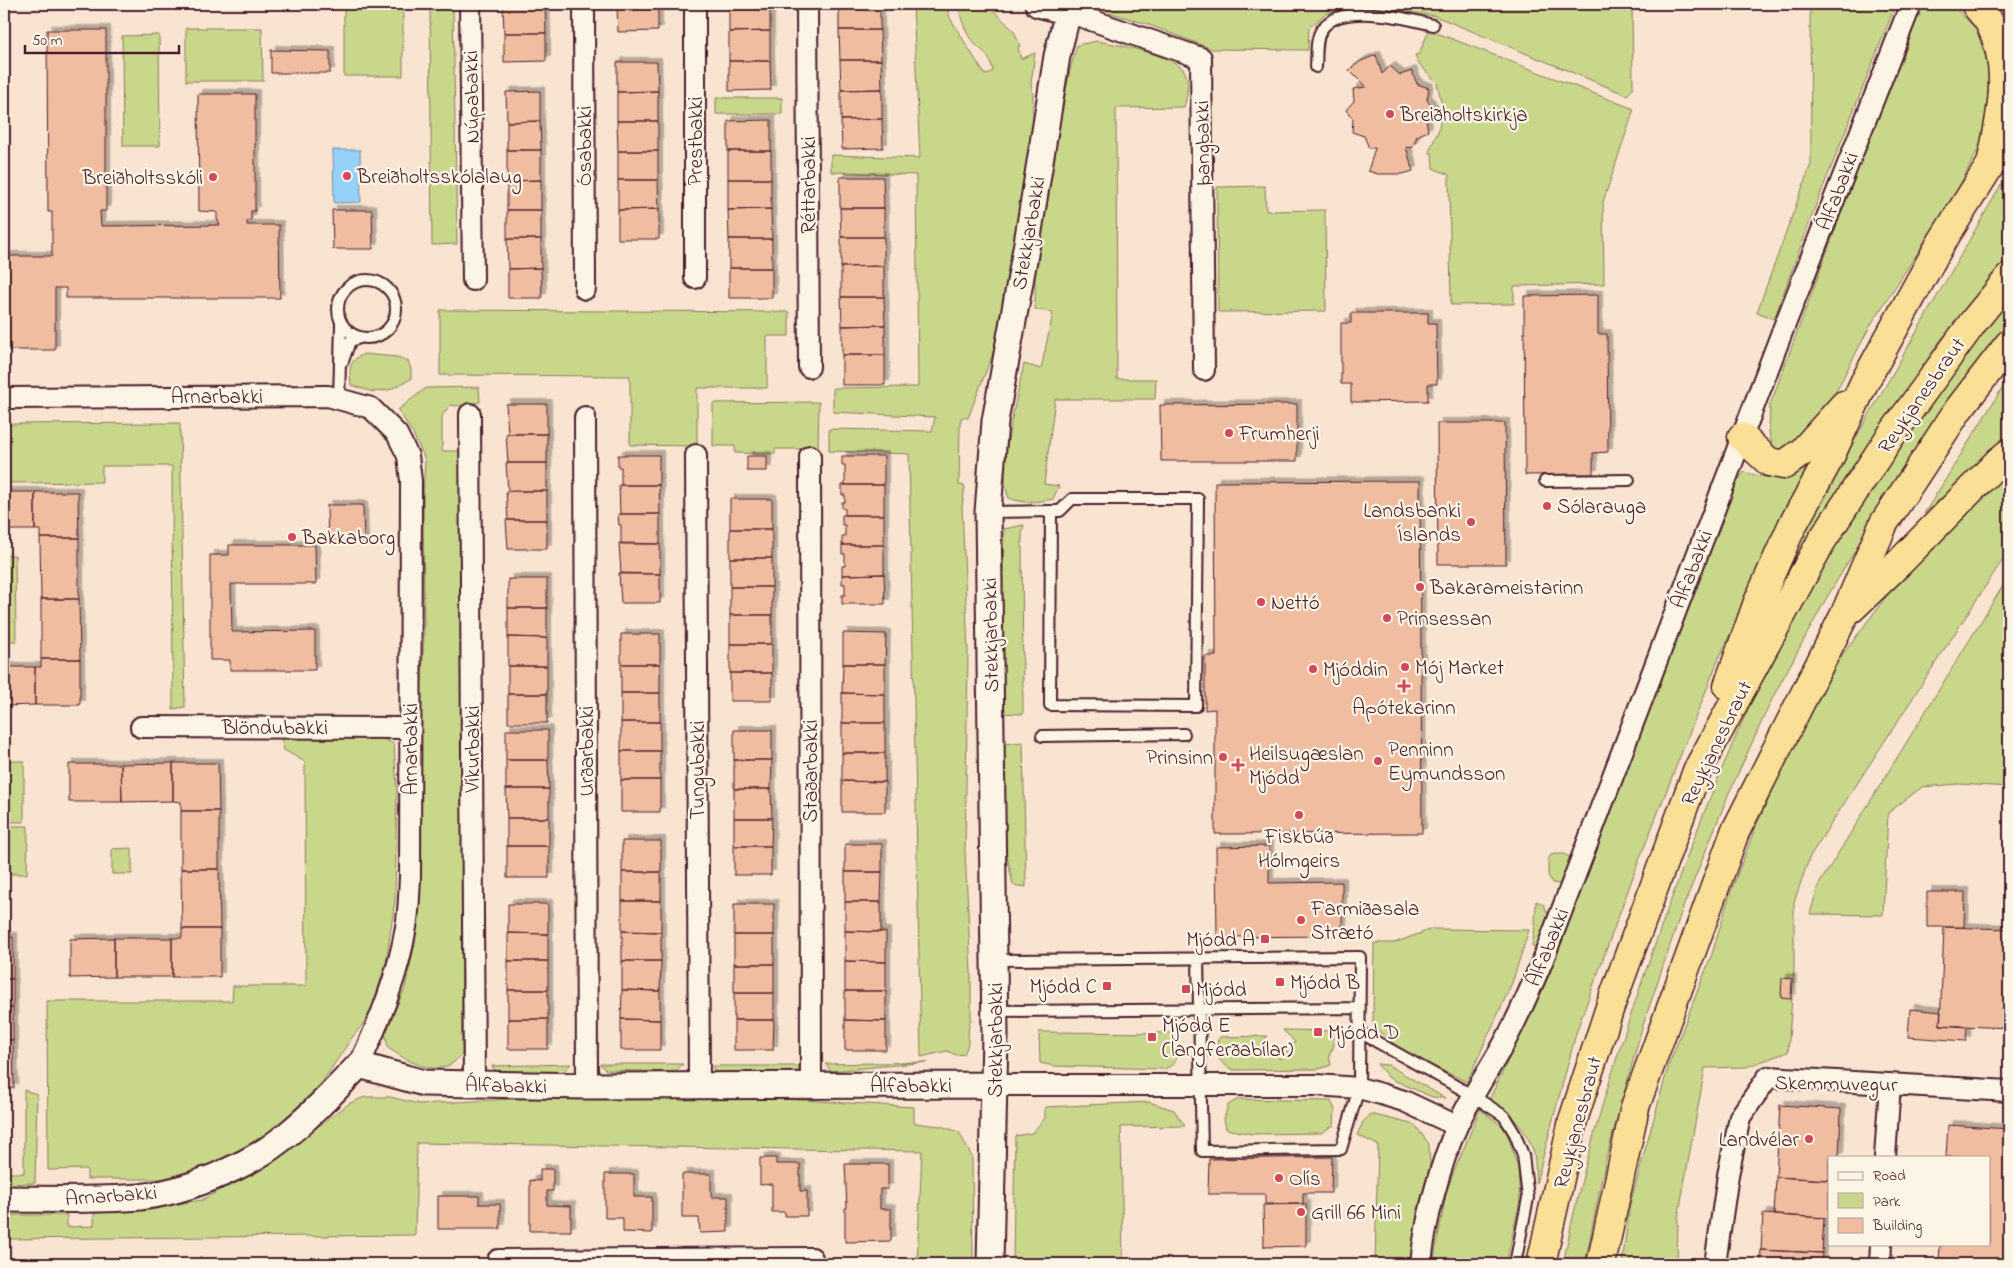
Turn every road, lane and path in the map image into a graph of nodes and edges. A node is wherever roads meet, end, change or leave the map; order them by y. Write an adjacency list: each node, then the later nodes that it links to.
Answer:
1 (470, 4): 14 (street, Núpabakki)
2 (584, 4): 15 (street, Ósabakki)
3 (695, 4): 12 (street, Prestbakki)
4 (807, 4): 19 (street, Réttarbakki)
5 (1038, 4): 8 (street)
6 (1911, 4): 27 (street, Álfabakki)
7 (1974, 4): 11 (highway)
8 (1069, 7): 20 (street, Þangbakki); 34 (street, Stekkjarbakki)
9 (1433, 25): 10 (lane)
10 (1316, 67)
11 (2000, 155): 22 (highway)
12 (695, 278)
13 (2009, 278): 40 (highway, Reykjanesbraut)
14 (472, 280)
15 (585, 289)
16 (342, 324): 17 (lane); 17 (lane); 21 (lane)
17 (360, 338): 21 (lane)
18 (2009, 344): 35 (highway, Reykjanesbraut)
19 (808, 367)
20 (1204, 370)
21 (340, 371): 24 (lane)
22 (1864, 384): 27 (highway); 40 (highway)
23 (4, 398): 24 (street, Arnarbakki)
24 (340, 399): 37 (street, Arnarbakki)
25 (470, 414): 48 (street, Víkurbakki)
26 (585, 417): 52 (street, Urðarbakki)
27 (1742, 437): 57 (street, Álfabakki)
28 (2009, 453): 35 (highway)
29 (696, 455): 53 (street, Tungubakki)
30 (810, 456): 54 (street, Staðarbakki)
31 (1629, 480): 32 (lane)
32 (1545, 481)
33 (1051, 511): 33 (lane); 34 (lane)
34 (988, 512): 42 (street, Stekkjarbakki)
35 (1844, 616): 68 (highway, Reykjanesbraut)
36 (141, 727): 37 (street, Blöndubakki)
37 (410, 728): 47 (street, Arnarbakki)
38 (1184, 734): 39 (lane)
39 (1042, 736)
40 (1697, 772): 67 (highway, Reykjanesbraut)
41 (1198, 958): 42 (lane); 43 (lane); 44 (lane)
42 (994, 960): 45 (street, Stekkjarbakki)
43 (1360, 1008): 44 (lane); 46 (lane)
44 (1199, 1009): 45 (lane); 51 (lane)
45 (995, 1011): 50 (street, Stekkjarbakki)
46 (1359, 1032): 55 (lane); 57 (lane)
47 (359, 1065): 48 (street, Álfabakki); 60 (street, Arnarbakki)
48 (474, 1084): 52 (street, Álfabakki)
49 (1890, 1084): 56 (street, Skemmuvegur); 59 (street); 69 (street, Skemmuvegur)
50 (995, 1085): 51 (street, Álfabakki); 54 (street, Álfabakki); 64 (street, Stekkjarbakki)
51 (1200, 1085): 55 (street, Álfabakki); 55 (lane)
52 (587, 1086): 53 (street, Álfabakki)
53 (699, 1086): 54 (street, Álfabakki)
54 (811, 1086)
55 (1359, 1088): 58 (street, Álfabakki)
56 (2009, 1091)
57 (1472, 1095): 58 (street, Álfabakki); 66 (lane)
58 (1457, 1126): 65 (street, Álfabakki)
59 (1885, 1156)
60 (4, 1199)
61 (1881, 1246): 70 (street)
62 (812, 1258): 63 (street)
63 (498, 1262)
64 (990, 1264)
65 (1421, 1264)
66 (1515, 1264)
67 (1541, 1264)
68 (1601, 1264)
69 (1715, 1264)
70 (1880, 1264)

